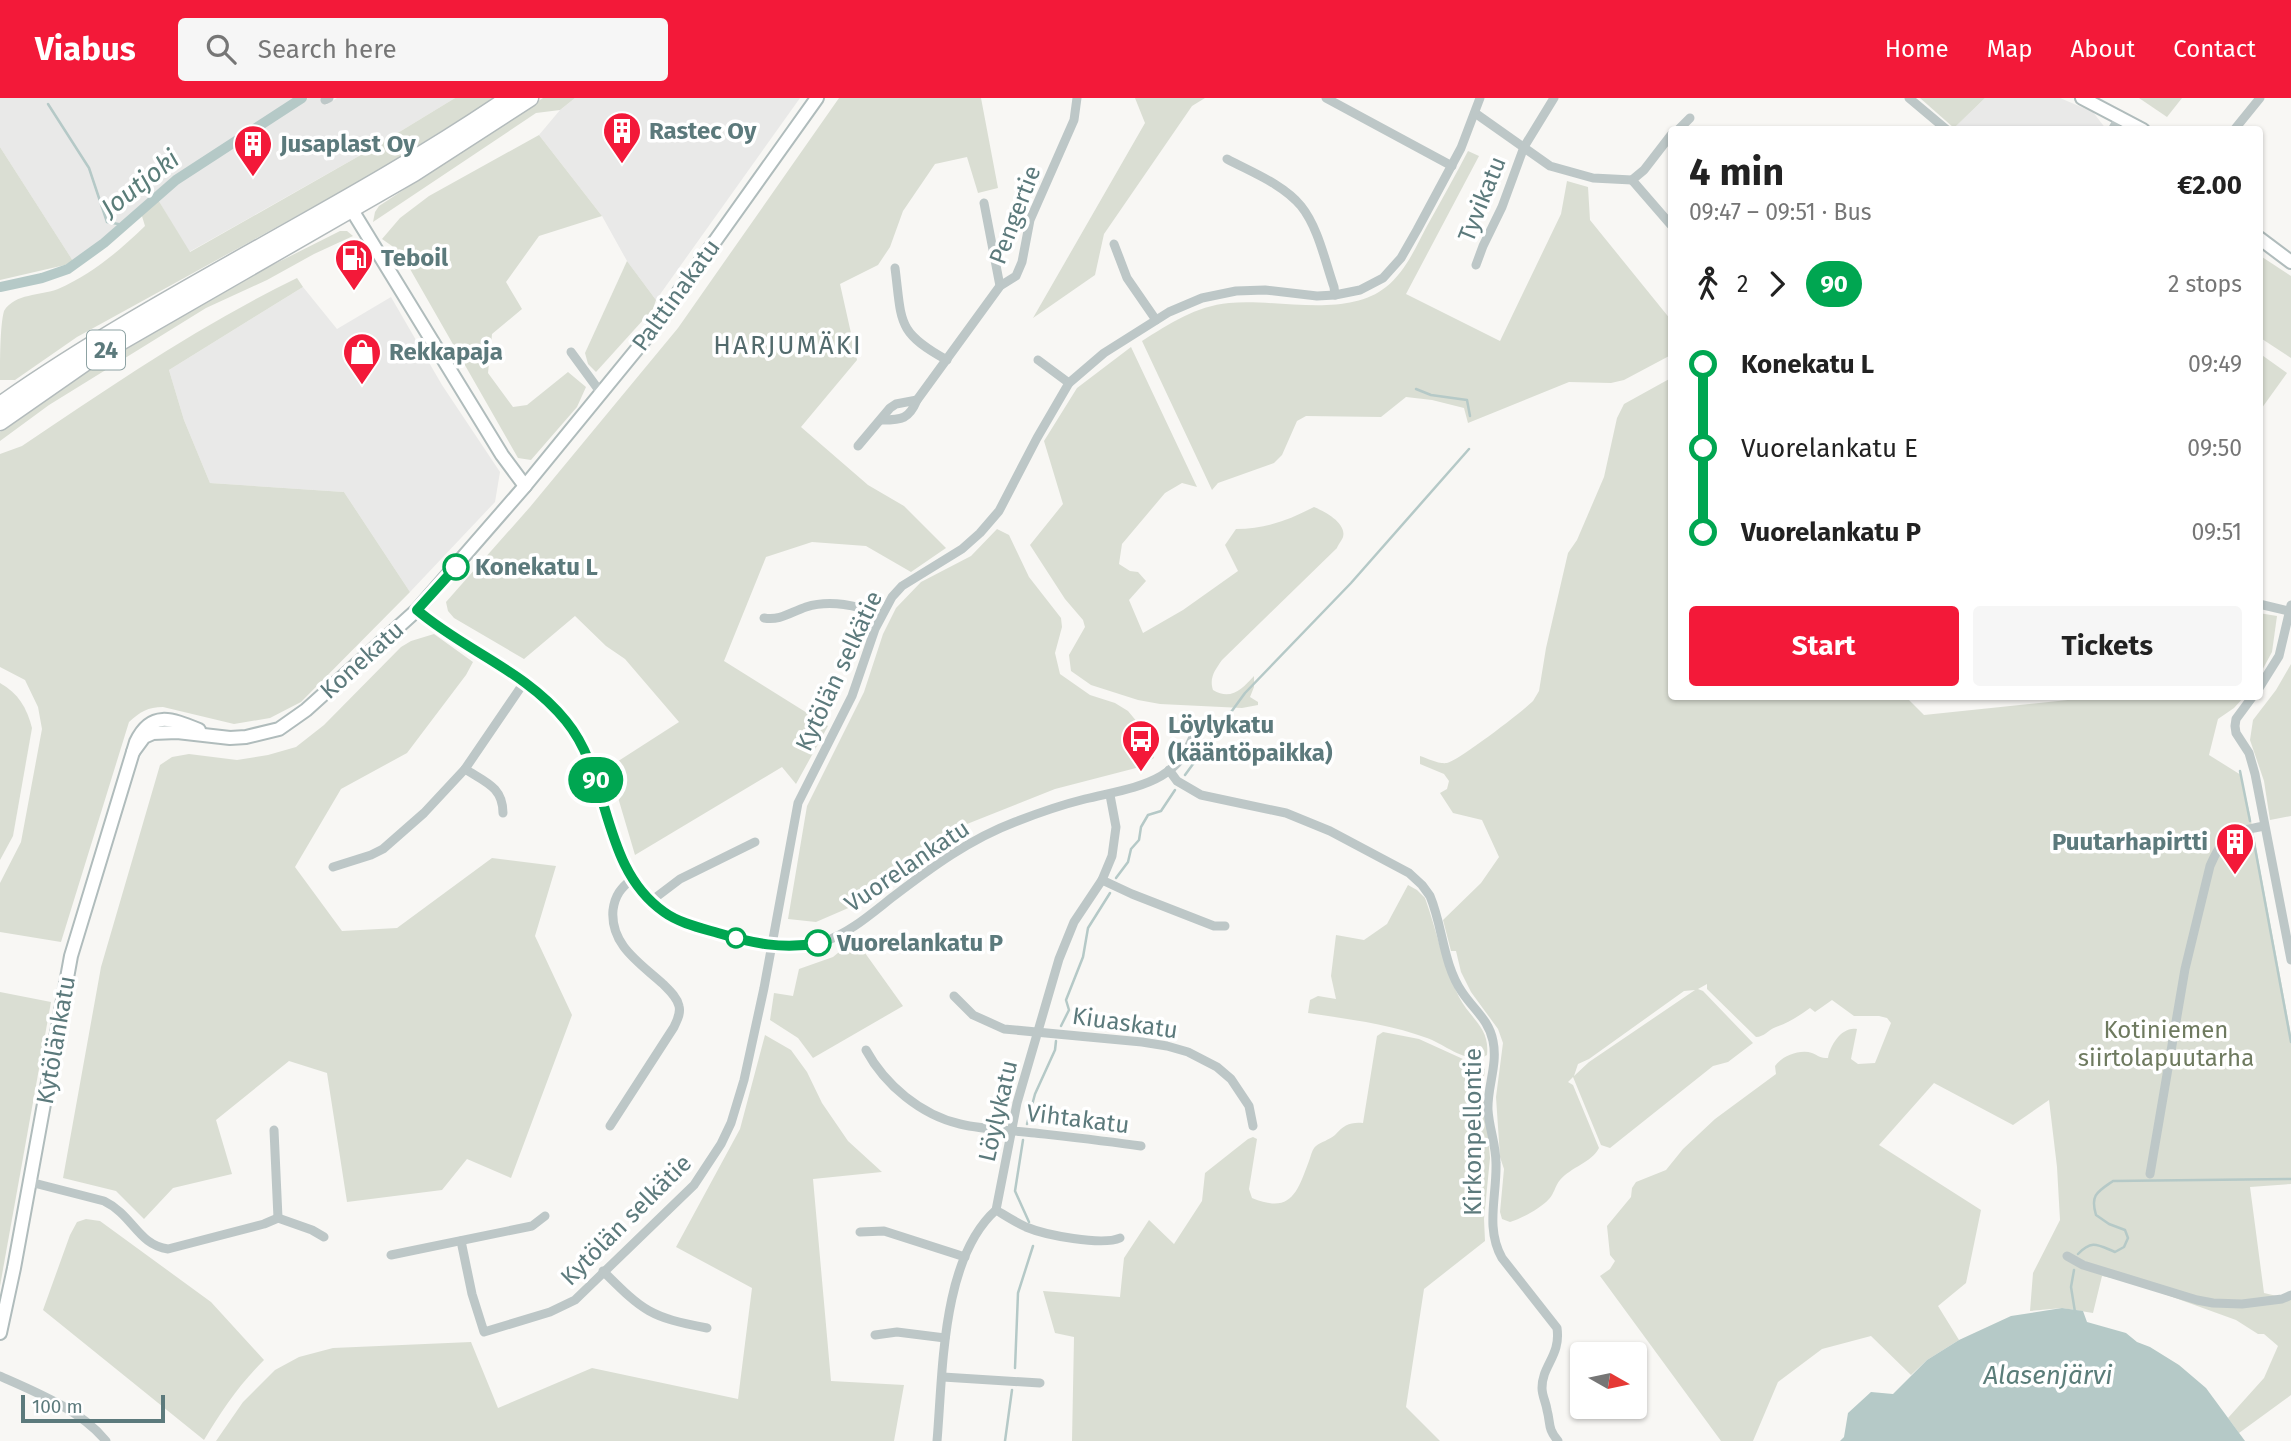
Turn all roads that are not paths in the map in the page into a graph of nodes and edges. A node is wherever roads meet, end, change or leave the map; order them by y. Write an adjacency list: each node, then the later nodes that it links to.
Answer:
1 (509, 98): 25 (highway, 24)
2 (530, 98): 25 (highway, 24)
3 (817, 98): 39 (street, Palttinakatu)
4 (1077, 98): 32 (street, Pengertie)
5 (1326, 98): 22 (street)
6 (1480, 98): 11 (street, Kytölän selkätie)
7 (1554, 98): 20 (street, Tyvikatu)
8 (1909, 98): 15 (street)
9 (2082, 98): 12 (street)
10 (2260, 98): 18 (street)
11 (1475, 113): 20 (street); 22 (street, Kytölän selkätie)
12 (2120, 116): 16 (street); 17 (street)
13 (1690, 118): 14 (street)
14 (1682, 126)
15 (1942, 126)
16 (2114, 126)
17 (2136, 126)
18 (2237, 126)
19 (1668, 139): 23 (street)
20 (1524, 147): 23 (street); 30 (street, Tyvikatu)
21 (1227, 159): 33 (street)
22 (1452, 166): 33 (street, Kytölän selkätie)
23 (1632, 180): 26 (street)
24 (984, 203): 32 (street)
25 (348, 205): 41 (highway, 24); 44 (street)
26 (1668, 222)
27 (2263, 241): 29 (street)
28 (1114, 244): 34 (street)
29 (2291, 262)
30 (1476, 265)
31 (895, 268): 36 (street)
32 (1000, 286): 36 (street, Pengertie)
33 (1335, 295): 34 (street, Kytölän selkätie)
34 (1156, 320): 38 (street, Kytölän selkätie)
35 (571, 352): 39 (street)
36 (947, 360): 40 (street, Pengertie)
37 (1038, 360): 38 (street)
38 (1069, 383): 48 (street, Kytölän selkätie)
39 (601, 393): 44 (street, Palttinakatu)
40 (917, 400): 42 (street, Pengertie); 42 (street, Pengertie)
41 (0, 416)
42 (882, 420): 43 (street, Pengertie)
43 (858, 446)
44 (525, 486): 47 (street, Konekatu)
45 (2263, 605): 46 (street)
46 (2290, 608): 51 (street)
47 (417, 610): 50 (street, Vuorelankatu); 54 (street, Konekatu)
48 (881, 614): 49 (street); 66 (street, Kytölän selkätie)
49 (764, 618)
50 (525, 681): 55 (street); 62 (street, Vuorelankatu)
51 (2263, 682)
52 (2250, 700): 59 (street)
53 (1196, 726): 56 (street, Vuorelankatu)
54 (178, 727): 77 (street, Kytölänkatu)
55 (465, 769): 58 (street); 61 (street)
56 (1169, 771): 57 (street, Vuorelankatu); 99 (street, Kirkonpellontie)
57 (1110, 795): 63 (street, Löylykatu); 66 (street, Vuorelankatu)
58 (503, 813)
59 (2264, 826): 67 (street); 76 (street)
60 (755, 842): 64 (street)
61 (333, 867)
62 (632, 879): 64 (street, Vuorelankatu); 71 (street)
63 (1102, 880): 65 (street); 69 (street, Löylykatu)
64 (651, 901): 66 (street, Vuorelankatu)
65 (1225, 926)
66 (772, 946): 88 (street, Kytölän selkätie)
67 (2291, 960)
68 (954, 996): 69 (street, Kiuaskatu)
69 (1037, 1031): 72 (street, Kiuaskatu); 74 (street, Löylykatu)
70 (866, 1050): 74 (street, Vihtakatu)
71 (610, 1126)
72 (1253, 1126)
73 (274, 1130): 80 (street)
74 (1011, 1130): 75 (street, Vihtakatu); 78 (street, Löylykatu)
75 (1141, 1146)
76 (2150, 1174)
77 (30, 1182): 80 (street); 91 (street, Kytölänkatu)
78 (996, 1210): 83 (street); 87 (street, Löylykatu)
79 (545, 1216): 84 (street)
80 (278, 1218): 82 (street)
81 (860, 1232): 87 (street)
82 (324, 1237)
83 (1120, 1238)
84 (461, 1241): 85 (street); 88 (street, Kytölän selkätie)
85 (391, 1255)
86 (2067, 1256): 89 (street)
87 (965, 1257): 93 (street, Löylykatu)
88 (603, 1271): 90 (street)
89 (2291, 1295)
90 (707, 1328)
91 (0, 1333)
92 (875, 1335): 93 (street)
93 (945, 1338): 95 (street, Löylykatu)
94 (0, 1376): 97 (street)
95 (943, 1377): 96 (street); 98 (street, Löylykatu)
96 (1040, 1383)
97 (106, 1441)
98 (937, 1441)
99 (1558, 1441)

